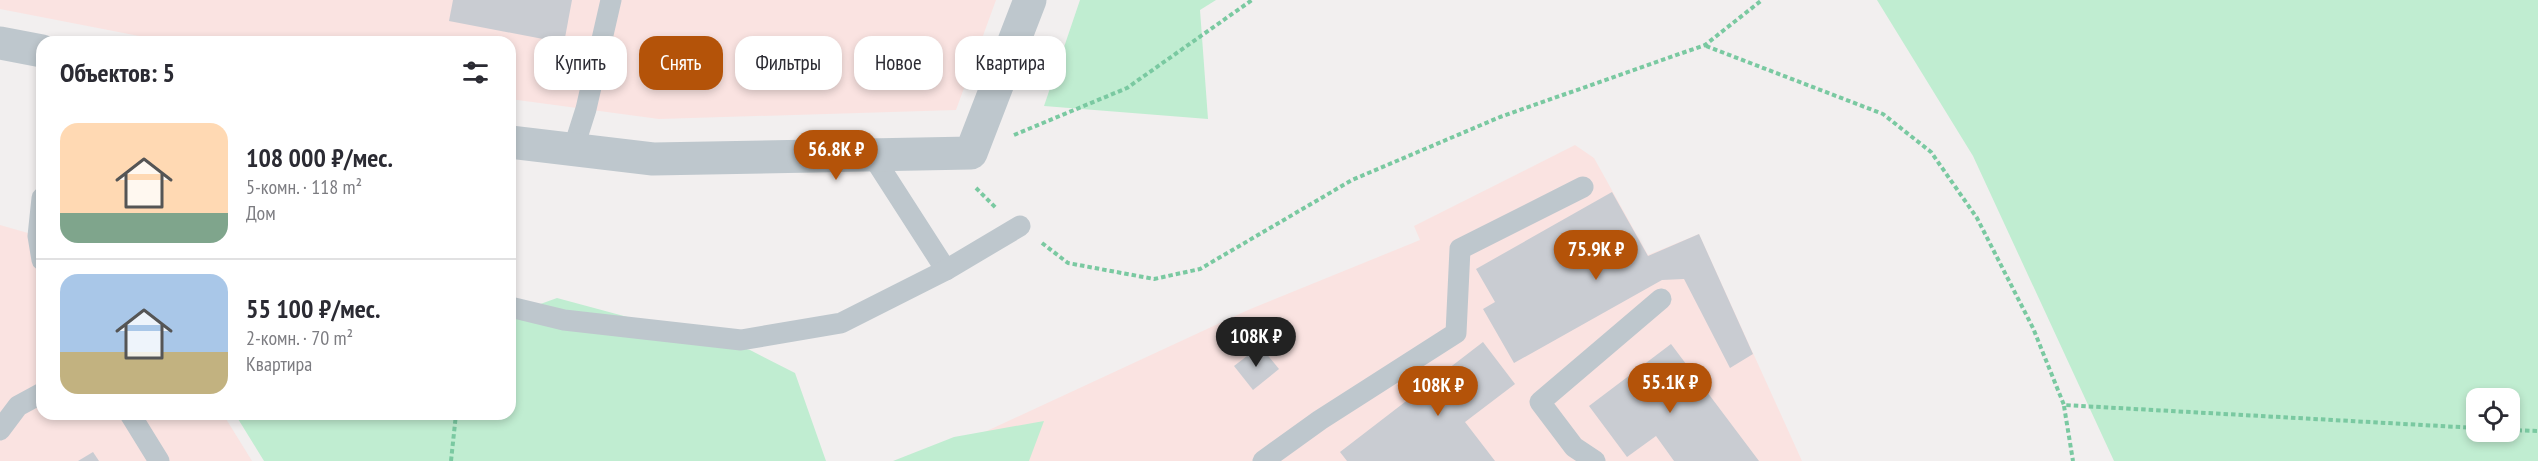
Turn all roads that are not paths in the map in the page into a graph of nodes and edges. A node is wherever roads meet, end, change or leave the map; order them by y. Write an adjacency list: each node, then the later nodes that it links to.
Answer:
1 (611, 0): 6 (lane)
2 (1030, 0): 7 (street)
3 (0, 43): 4 (street)
4 (36, 50)
5 (516, 143): 6 (street)
6 (573, 150): 7 (street)
7 (872, 155): 10 (lane)
8 (1583, 187): 17 (lane)
9 (1020, 226): 10 (lane)
10 (945, 270): 12 (lane)
11 (1661, 299): 18 (lane)
12 (516, 308)
13 (36, 396): 15 (lane)
14 (134, 420): 16 (lane)
15 (0, 430)
16 (159, 461)
17 (1263, 461)
18 (1595, 461)

